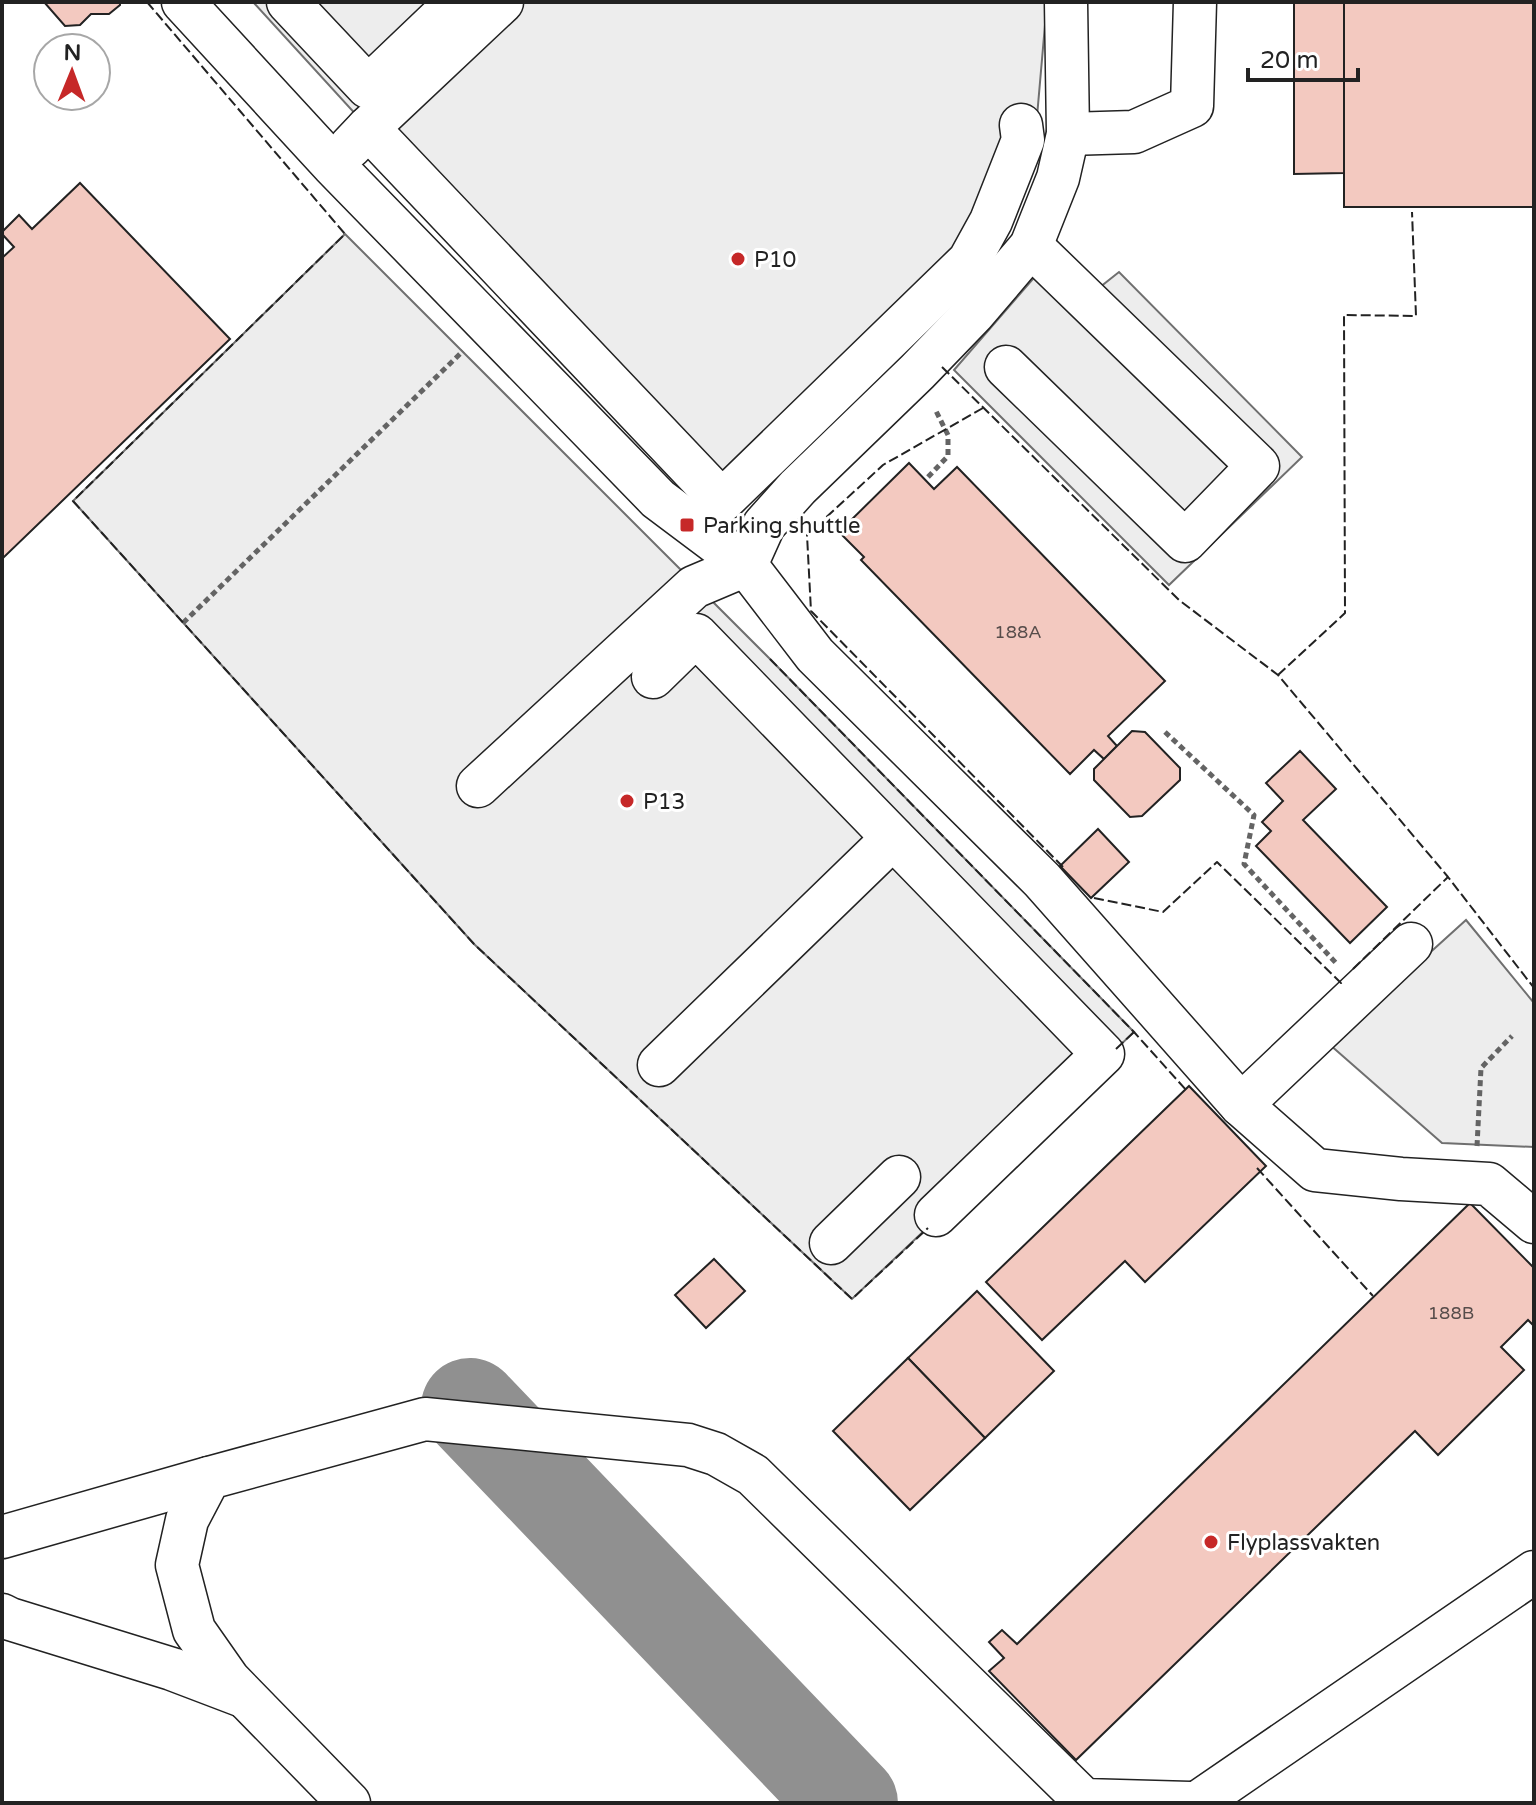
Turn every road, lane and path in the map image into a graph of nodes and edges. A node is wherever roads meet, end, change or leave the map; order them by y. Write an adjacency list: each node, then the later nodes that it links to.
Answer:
1 (183, 2): 10 (street)
2 (288, 2): 3 (street)
3 (457, 2)
4 (502, 2): 8 (street)
5 (1066, 2): 9 (street)
6 (1195, 2): 9 (street)
7 (1021, 125): 8 (street)
8 (368, 128): 10 (street)
9 (1068, 134): 11 (street)
10 (333, 165): 16 (street)
11 (1031, 246): 13 (street); 14 (street)
12 (473, 341): 17 (path)
13 (924, 364): 15 (path); 16 (street)
14 (1006, 367)
15 (928, 477)
16 (746, 565): 20 (street); 26 (street)
17 (183, 623)
18 (653, 677): 21 (street)
19 (1165, 732): 23 (path)
20 (478, 786)
21 (893, 838): 25 (street); 29 (street)
22 (1411, 944): 23 (street)
23 (1362, 990): 26 (street)
24 (1512, 1036): 28 (path)
25 (659, 1065)
26 (1241, 1105): 28 (street)
27 (899, 1177): 31 (street)
28 (1476, 1183): 30 (street)
29 (936, 1215)
30 (1534, 1222)
31 (831, 1243)
32 (209, 1478): 33 (street); 36 (street); 38 (street)
33 (2, 1537)
34 (1534, 1572): 39 (street)
35 (2, 1615): 36 (street)
36 (246, 1698): 37 (street)
37 (349, 1803)
38 (1190, 1803)
39 (1197, 1803)

